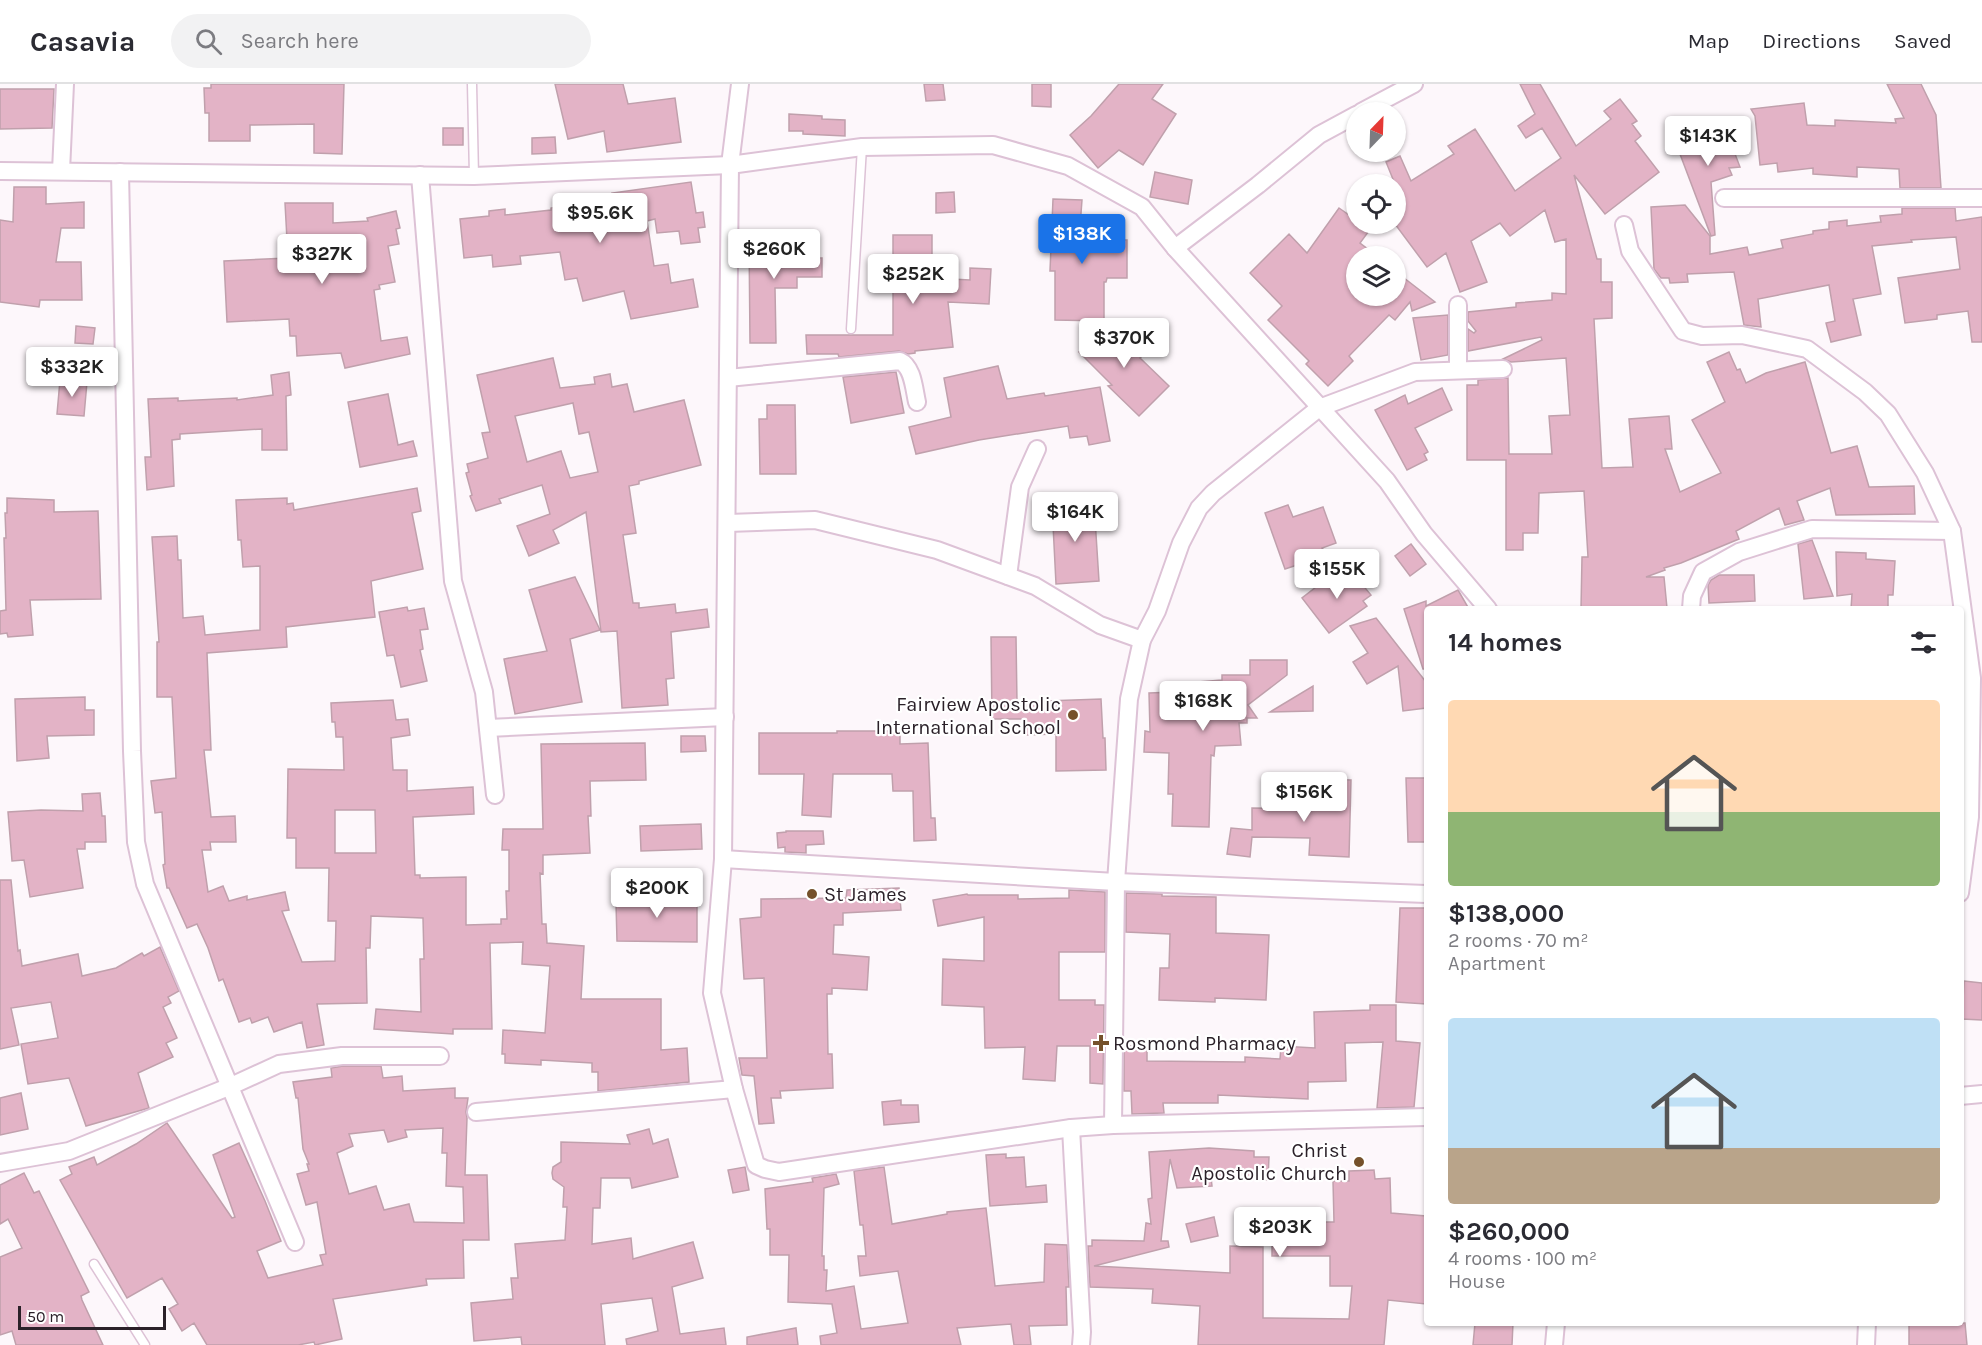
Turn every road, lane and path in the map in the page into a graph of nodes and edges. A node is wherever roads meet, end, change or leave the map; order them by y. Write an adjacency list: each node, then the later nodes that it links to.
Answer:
1 (65, 84): 10 (street)
2 (472, 84): 13 (lane)
3 (740, 84): 8 (street)
4 (1414, 84): 5 (street)
5 (1379, 102)
6 (1346, 120): 17 (street)
7 (862, 147): 8 (street); 17 (street); 19 (lane)
8 (730, 165): 13 (street); 22 (street)
9 (0, 171): 10 (street)
10 (61, 171): 11 (street)
11 (120, 172): 12 (street); 42 (street)
12 (420, 175): 13 (street); 34 (street)
13 (474, 176)
14 (1724, 198): 15 (street)
15 (1982, 198)
16 (1624, 225): 27 (street)
17 (1175, 248): 24 (street)
18 (1458, 305): 21 (street)
19 (851, 329)
20 (1503, 369): 21 (street)
21 (1458, 370): 24 (street)
22 (728, 378): 23 (street); 26 (street)
23 (917, 402)
24 (1319, 408): 29 (street); 31 (street)
25 (1036, 449): 28 (street)
26 (728, 523): 28 (street); 33 (street)
27 (1952, 531): 30 (street); 32 (street)
28 (1008, 576): 31 (street)
29 (1485, 606)
30 (1691, 606)
31 (1142, 640): 39 (street)
32 (1977, 679): 36 (street)
33 (725, 717): 34 (street); 37 (street)
34 (488, 728): 35 (street)
35 (495, 795)
36 (1976, 818): 38 (street)
37 (723, 859): 39 (street); 43 (street)
38 (1964, 874)
39 (1116, 882): 40 (street); 48 (street)
40 (1424, 894)
41 (440, 1056): 42 (street)
42 (231, 1086): 50 (street); 51 (street)
43 (734, 1089): 46 (street); 49 (street)
44 (1982, 1094): 45 (street)
45 (1964, 1096)
46 (476, 1112)
47 (1424, 1117): 48 (street)
48 (1113, 1125): 49 (street)
49 (1071, 1128): 56 (street)
50 (0, 1163)
51 (295, 1242)
52 (94, 1264): 55 (lane)
53 (1556, 1326): 57 (street)
54 (1867, 1326): 58 (street)
55 (145, 1345)
56 (1080, 1345)
57 (1554, 1345)
58 (1866, 1345)

